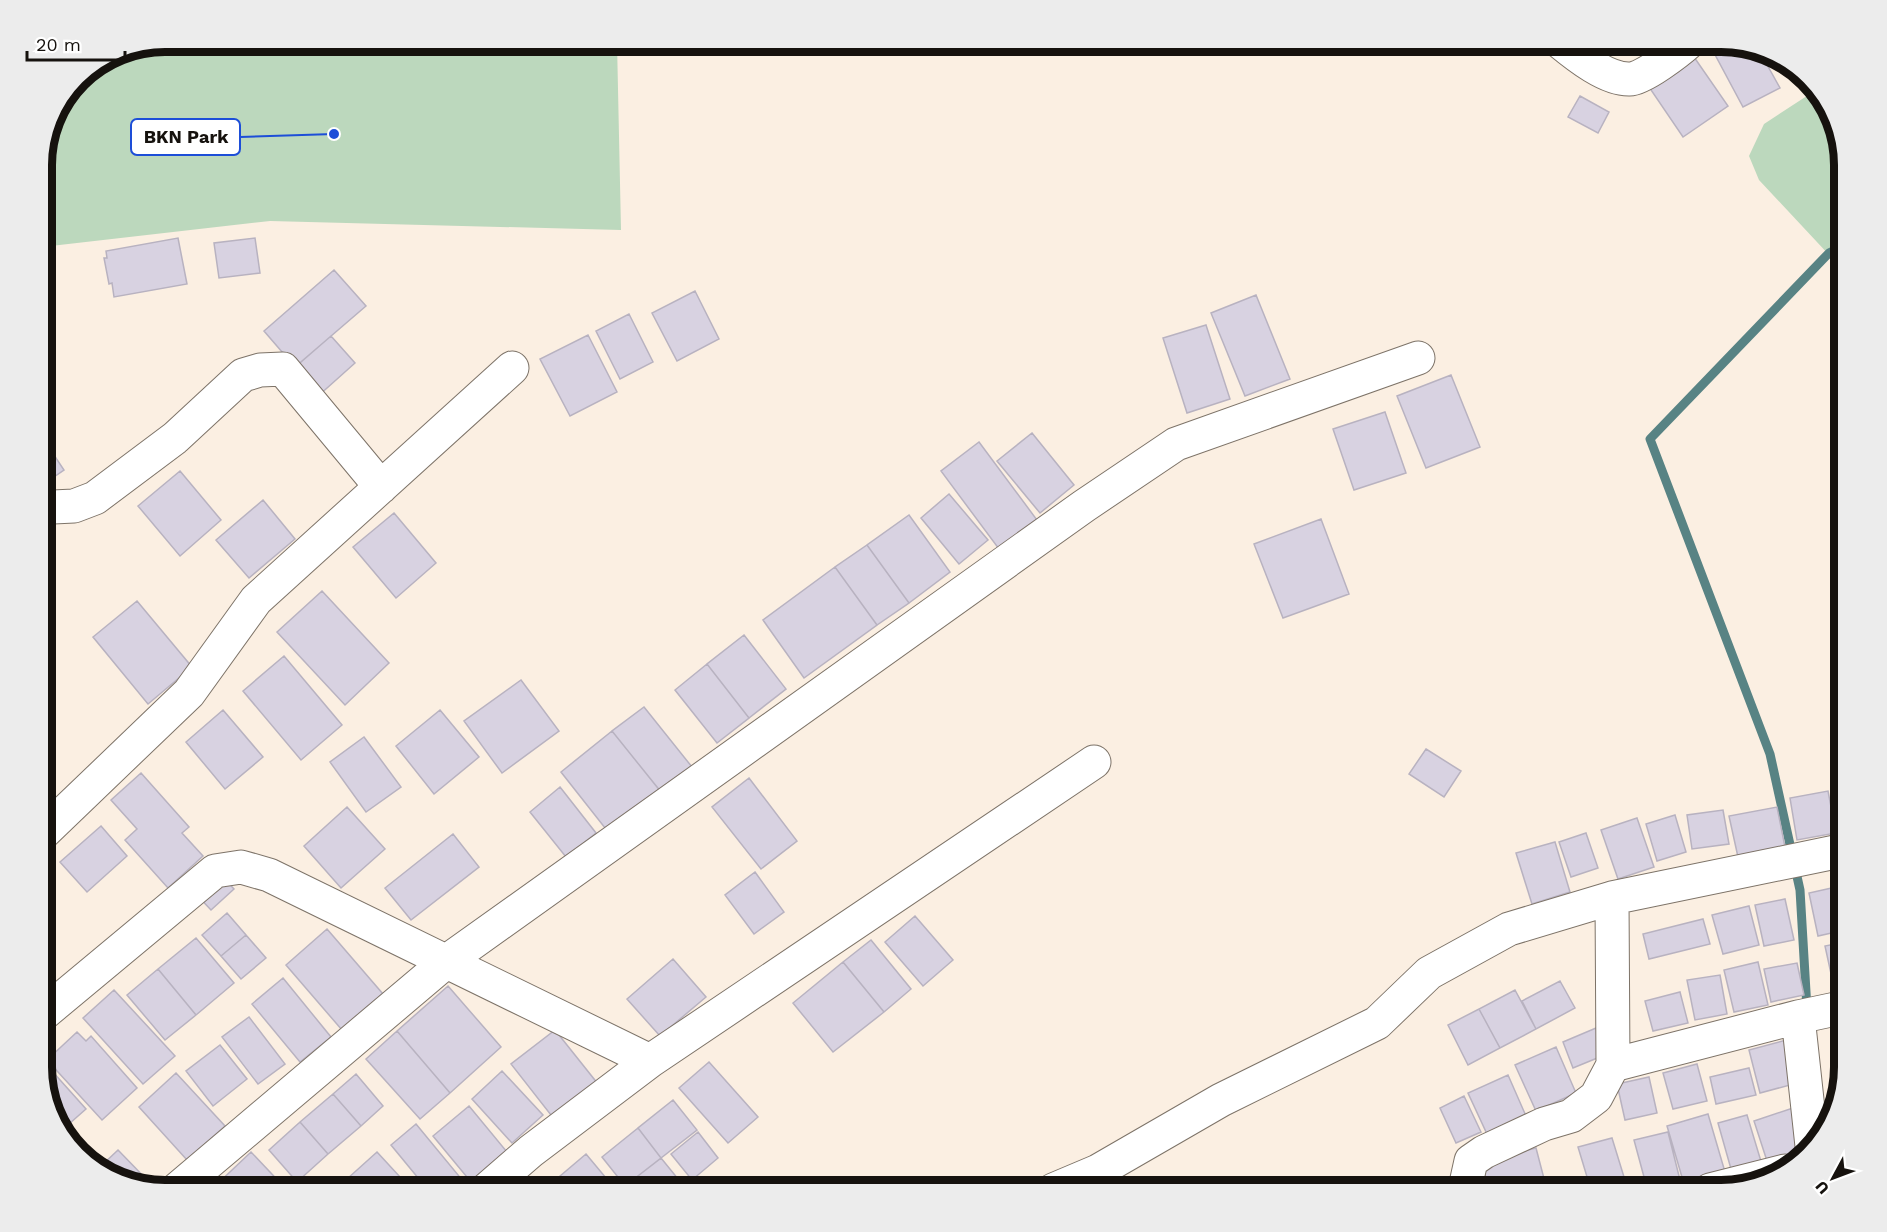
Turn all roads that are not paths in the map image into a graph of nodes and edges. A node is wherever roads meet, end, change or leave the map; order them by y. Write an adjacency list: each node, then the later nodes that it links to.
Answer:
1 (1572, 52): 2 (street)
2 (1677, 52)
3 (1418, 358): 11 (street)
4 (512, 368): 5 (street)
5 (381, 487): 6 (street); 8 (street)
6 (53, 507)
7 (1094, 762): 14 (street)
8 (53, 823)
9 (1834, 853): 10 (street)
10 (1612, 898): 15 (street); 19 (street)
11 (447, 961): 12 (street); 14 (street); 17 (street)
12 (53, 1006)
13 (1822, 1012): 15 (street); 16 (street)
14 (650, 1061): 18 (street)
15 (1613, 1065): 20 (street)
16 (1813, 1133)
17 (188, 1180)
18 (498, 1180)
19 (1077, 1180)
20 (1467, 1180)

